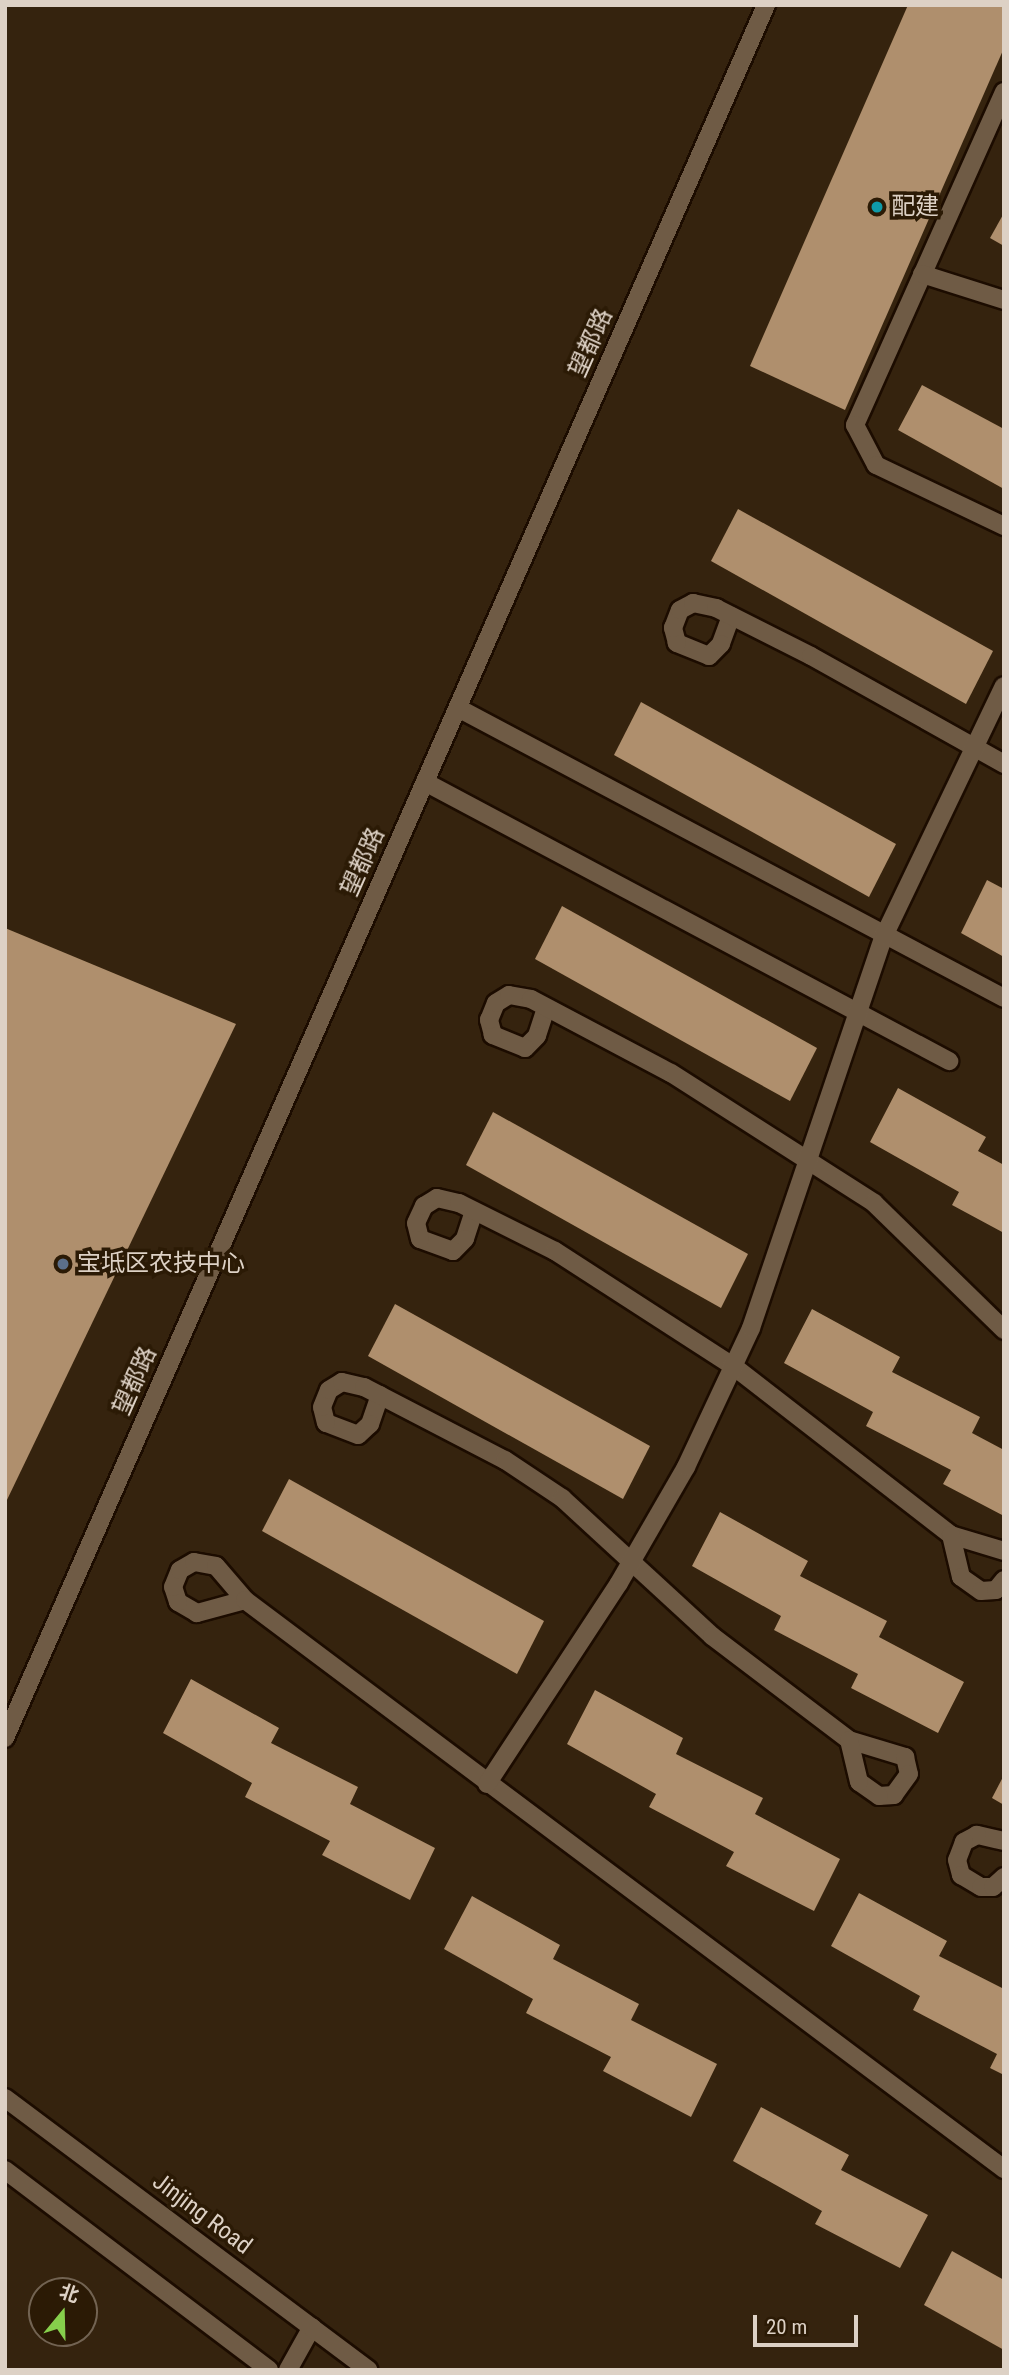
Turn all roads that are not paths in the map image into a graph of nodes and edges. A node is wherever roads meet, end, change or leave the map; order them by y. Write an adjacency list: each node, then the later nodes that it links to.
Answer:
1 (766, 5): 8 (street, 望都路)
2 (1004, 92): 3 (street)
3 (922, 274): 4 (street); 5 (street)
4 (1004, 300)
5 (1004, 526)
6 (731, 616): 9 (street)
7 (1004, 686): 9 (street)
8 (458, 708): 11 (street, 望都路); 12 (street)
9 (975, 747): 10 (street); 12 (street)
10 (1004, 764)
11 (425, 782): 15 (street); 27 (street, 望都路)
12 (884, 936): 13 (street); 15 (street)
13 (1004, 998)
14 (547, 1008): 17 (street)
15 (855, 1010): 16 (street); 17 (street)
16 (949, 1061)
17 (810, 1164): 19 (street); 20 (street)
18 (474, 1211): 20 (street)
19 (1004, 1330)
20 (733, 1366): 22 (street); 24 (street)
21 (380, 1395): 24 (street)
22 (951, 1535): 23 (street); 25 (street)
23 (1004, 1551)
24 (632, 1561): 28 (street); 29 (street)
25 (1004, 1580)
26 (245, 1600): 29 (street)
27 (5, 1738)
28 (849, 1740)
29 (487, 1784): 33 (street)
30 (1004, 1842): 31 (street)
31 (1004, 1877)
32 (5, 2098): 35 (street, Jinjing Road)
33 (1004, 2169)
34 (5, 2170): 36 (street)
35 (312, 2327): 37 (street); 38 (street, Jinjing Road)
36 (269, 2370)
37 (288, 2370)
38 (369, 2370)

